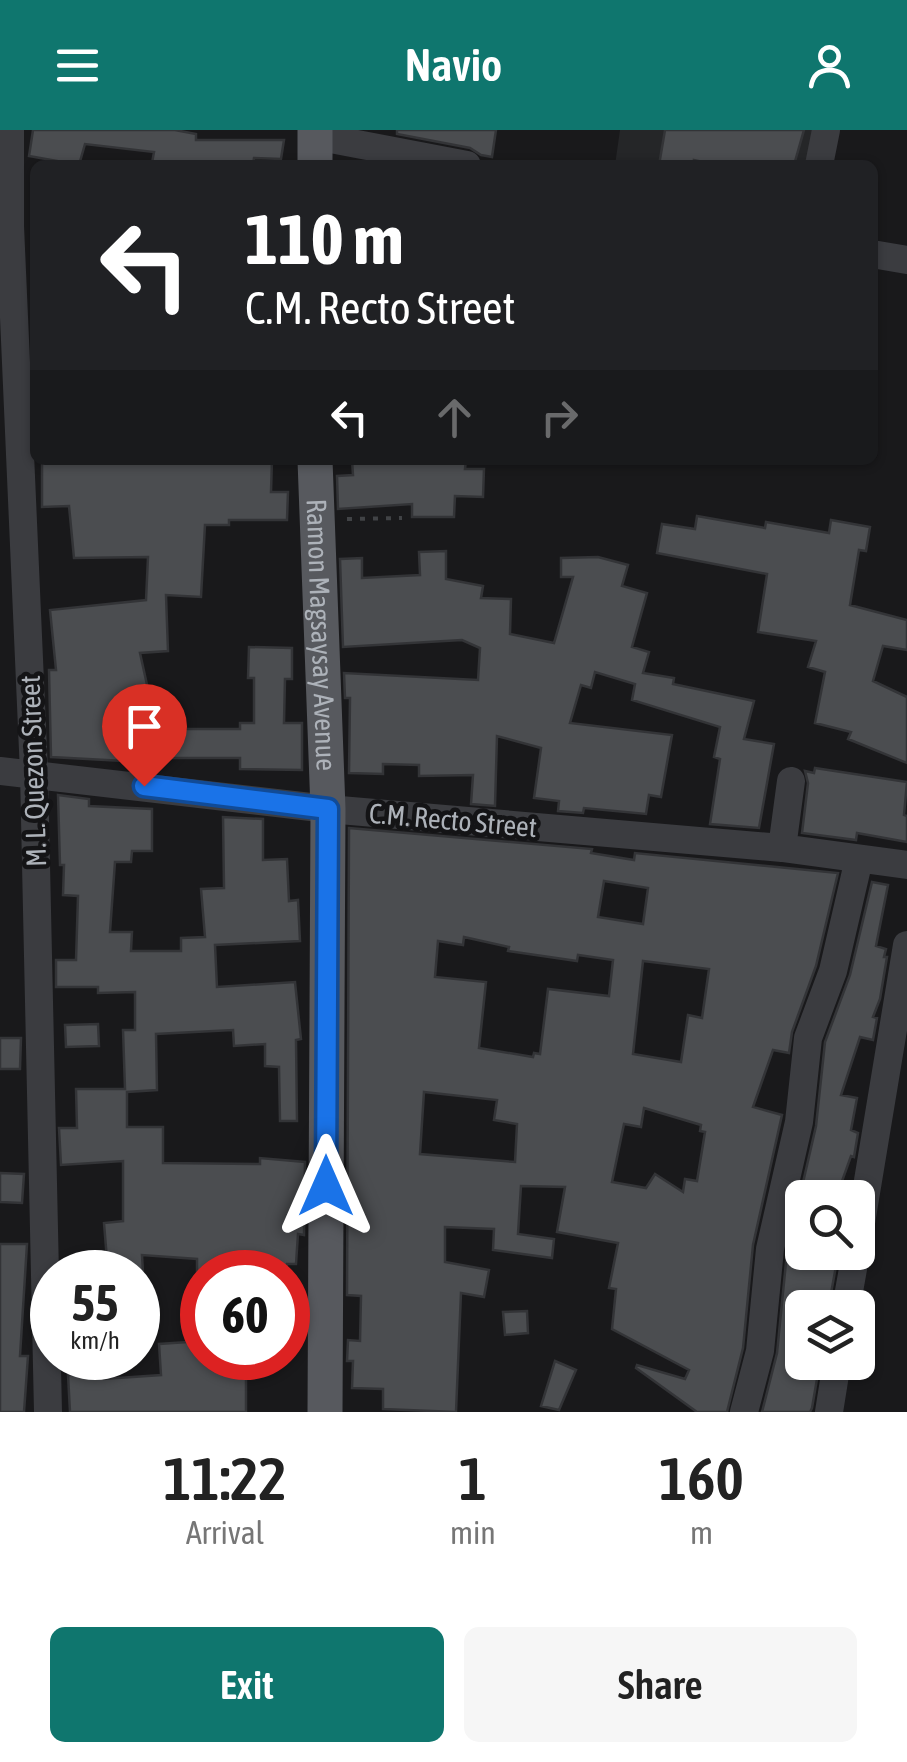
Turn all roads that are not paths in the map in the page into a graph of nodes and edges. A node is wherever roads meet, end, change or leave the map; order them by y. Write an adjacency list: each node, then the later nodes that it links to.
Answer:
1 (10, 130): 6 (street, M. L. Quezon Street)
2 (826, 130): 5 (street)
3 (309, 140): 4 (street)
4 (435, 160)
5 (820, 160)
6 (5, 226): 11 (street, M. L. Quezon Street)
7 (878, 255): 8 (street)
8 (907, 260)
9 (315, 465): 13 (main road, Ramon Magsaysay Avenue)
10 (0, 771): 11 (street, C.M. Recto Street)
11 (34, 773): 13 (street, C.M. Recto Street); 20 (street, M. L. Quezon Street)
12 (791, 780): 14 (street)
13 (328, 809): 14 (street, C.M. Recto Street); 21 (main road, Ramon Magsaysay Avenue)
14 (782, 848): 15 (street, C.M. Recto Street)
15 (859, 859): 16 (street, C.M. Recto Street); 22 (street)
16 (907, 865)
17 (907, 945): 18 (street)
18 (868, 1180)
19 (834, 1380): 23 (street)
20 (48, 1412)
21 (325, 1412)
22 (744, 1412)
23 (829, 1412)

